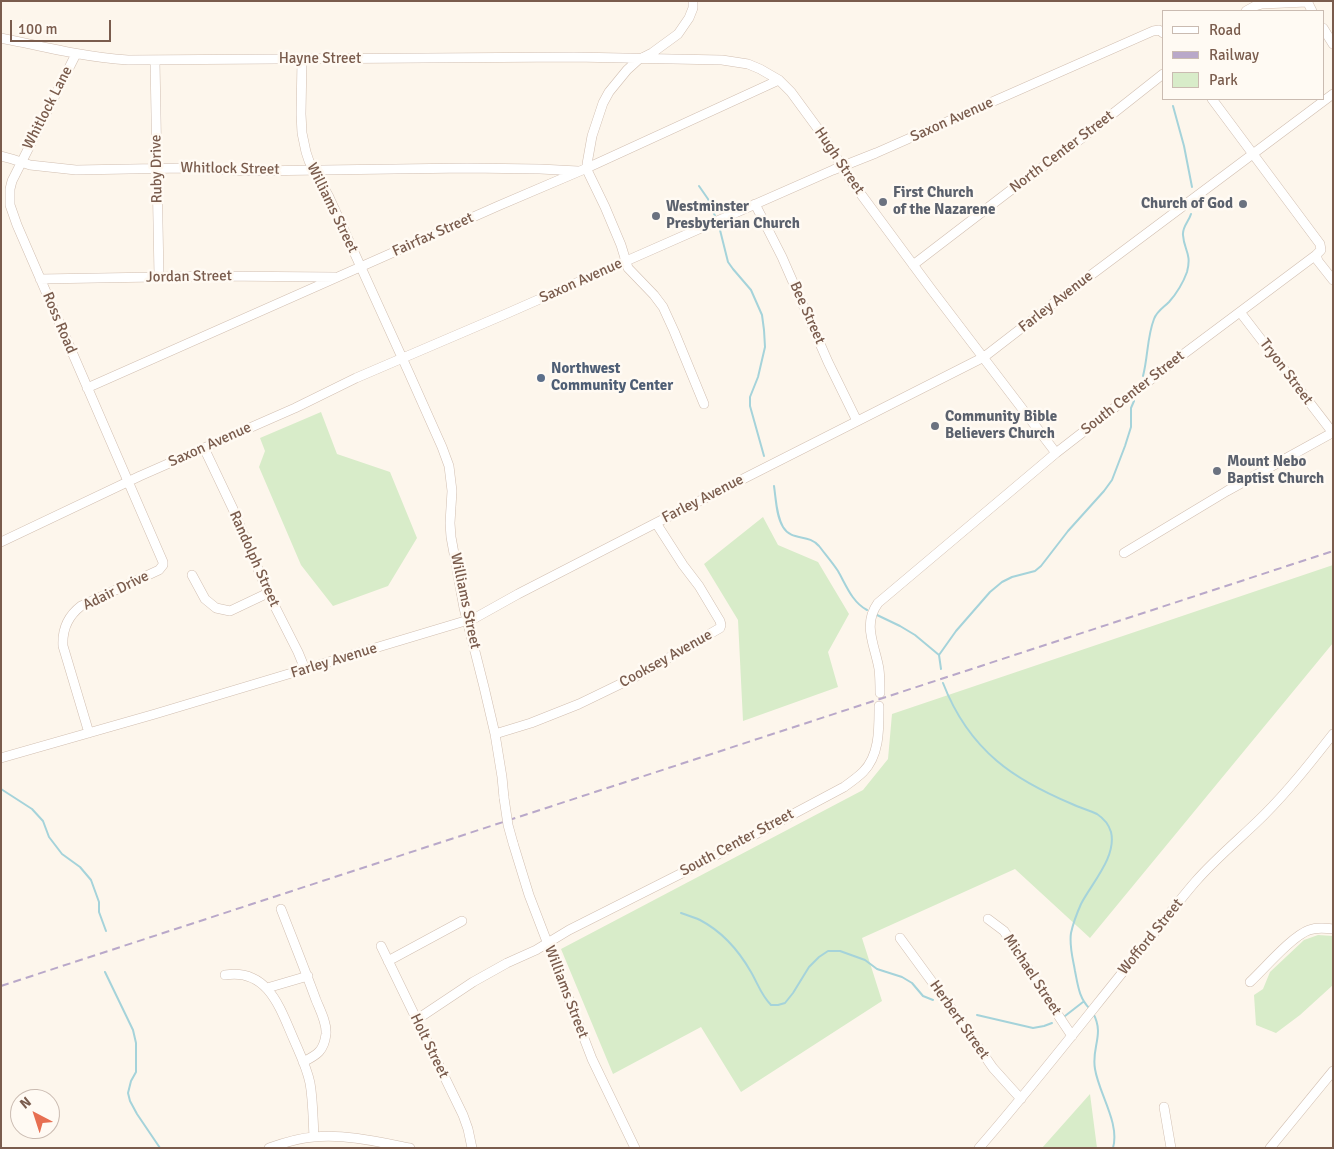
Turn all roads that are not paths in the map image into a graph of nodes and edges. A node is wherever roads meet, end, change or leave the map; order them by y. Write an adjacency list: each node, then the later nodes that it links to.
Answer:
1 (693, 1): 9 (street)
2 (1307, 2): 3 (street)
3 (1248, 10)
4 (1324, 30): 7 (street)
5 (1162, 33): 19 (street, Saxon Avenue)
6 (1, 38): 8 (street, Hayne Street)
7 (1333, 44)
8 (76, 54): 11 (street, Hayne Street); 18 (street, Whitlock Lane)
9 (641, 58): 10 (street, Hayne Street); 13 (street, Hugh Street); 22 (street)
10 (302, 59): 11 (street, Hayne Street); 21 (street, Williams Street)
11 (155, 60): 20 (street, Ruby Drive)
12 (1162, 75): 26 (street, North Center Street)
13 (779, 80): 19 (street, Hugh Street); 22 (street, Fairfax Street)
14 (1333, 94): 16 (street, Farley Avenue)
15 (1213, 100): 16 (street)
16 (1253, 154): 24 (street); 33 (street, Farley Avenue)
17 (1, 156): 18 (street, Whitlock Street)
18 (21, 162): 20 (street, Whitlock Street); 30 (street, Ross Road)
19 (842, 166): 23 (street, Saxon Avenue); 26 (street, Hugh Street)
20 (158, 168): 21 (street, Whitlock Street); 29 (street, Ruby Drive)
21 (315, 170): 22 (street, Whitlock Street); 27 (street, Williams Street)
22 (584, 170): 25 (street); 27 (street, Fairfax Street)
23 (755, 204): 25 (street, Saxon Avenue); 37 (street, Bee Street)
24 (1316, 255): 31 (street); 32 (street, South Center Street)
25 (627, 261): 34 (street, Saxon Avenue); 36 (street)
26 (914, 265): 33 (street, Hugh Street)
27 (360, 267): 28 (street, Fairfax Street); 34 (street, Williams Street)
28 (338, 277): 29 (street, Jordan Street); 35 (street, Fairfax Street)
29 (159, 278): 30 (street, Jordan Street)
30 (40, 279): 35 (street, Ross Road)
31 (1333, 280)
32 (1240, 312): 38 (street, Tryon Street); 40 (street, South Center Street)
33 (984, 357): 37 (street, Farley Avenue); 40 (street, Hugh Street)
34 (402, 358): 39 (street, Saxon Avenue); 47 (street, Williams Street)
35 (87, 388): 41 (street, Ross Road)
36 (704, 404)
37 (857, 421): 42 (street, Farley Avenue)
38 (1333, 433): 44 (street)
39 (204, 448): 41 (street, Saxon Avenue); 46 (street, Randolph Street)
40 (1056, 453): 49 (street, South Center Street)
41 (129, 482): 43 (street, Saxon Avenue); 51 (street, Adair Drive)
42 (656, 522): 47 (street, Farley Avenue); 52 (street, Cooksey Avenue)
43 (1, 542)
44 (1124, 553)
45 (192, 576): 46 (street)
46 (268, 593): 48 (street, Randolph Street)
47 (467, 621): 48 (street, Farley Avenue); 52 (street, Williams Street)
48 (305, 669): 51 (street, Farley Avenue)
49 (880, 693)
50 (879, 706): 60 (street, South Center Street)
51 (89, 733): 54 (street, Farley Avenue)
52 (494, 734): 60 (street, Williams Street, bridge)
53 (1333, 734): 68 (street, Wofford Street)
54 (1, 758)
55 (281, 910): 64 (street)
56 (988, 919): 68 (street, Michael Street)
57 (462, 921): 62 (street)
58 (1333, 929): 65 (street)
59 (900, 938): 71 (street, Herbert Street)
60 (548, 943): 67 (street, South Center Street); 77 (street, Williams Street)
61 (381, 946): 62 (street, Holt Street)
62 (388, 960): 67 (street, Holt Street)
63 (225, 975): 66 (street)
64 (308, 976): 66 (street); 69 (street)
65 (1250, 982)
66 (268, 988): 69 (street)
67 (416, 1020): 76 (street, Holt Street)
68 (1072, 1036): 71 (street, Wofford Street)
69 (303, 1062): 73 (street)
70 (1333, 1071): 80 (street)
71 (1021, 1099): 78 (street, Wofford Street)
72 (1164, 1107): 79 (street)
73 (314, 1137): 74 (street); 75 (street)
74 (268, 1148)
75 (410, 1148)
76 (472, 1148)
77 (635, 1148)
78 (978, 1148)
79 (1171, 1148)
80 (1270, 1148)

